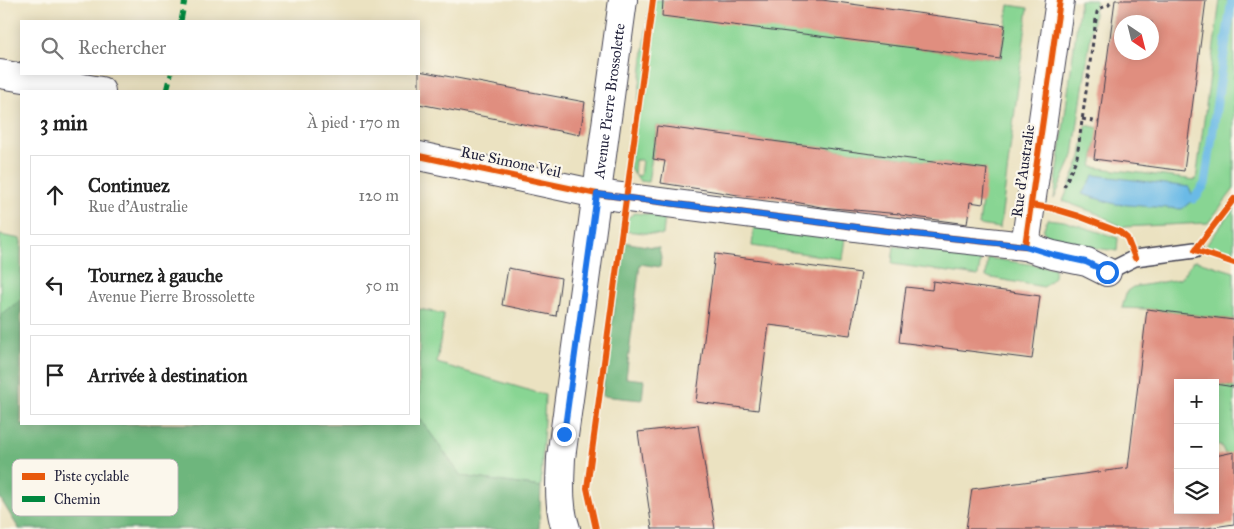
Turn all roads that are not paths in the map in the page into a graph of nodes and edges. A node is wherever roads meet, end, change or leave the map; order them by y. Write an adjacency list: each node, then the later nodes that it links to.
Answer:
1 (623, 0): 6 (street, Avenue Pierre Brossolette)
2 (1060, 0): 7 (street, Rue d'Australie)
3 (0, 74): 4 (street)
4 (95, 90)
5 (420, 156): 6 (street, Rue Simone Veil)
6 (597, 194): 7 (street); 10 (street, Avenue Pierre Brossolette)
7 (1025, 246): 9 (street)
8 (1195, 250): 9 (lane)
9 (1107, 272)
10 (566, 529)

